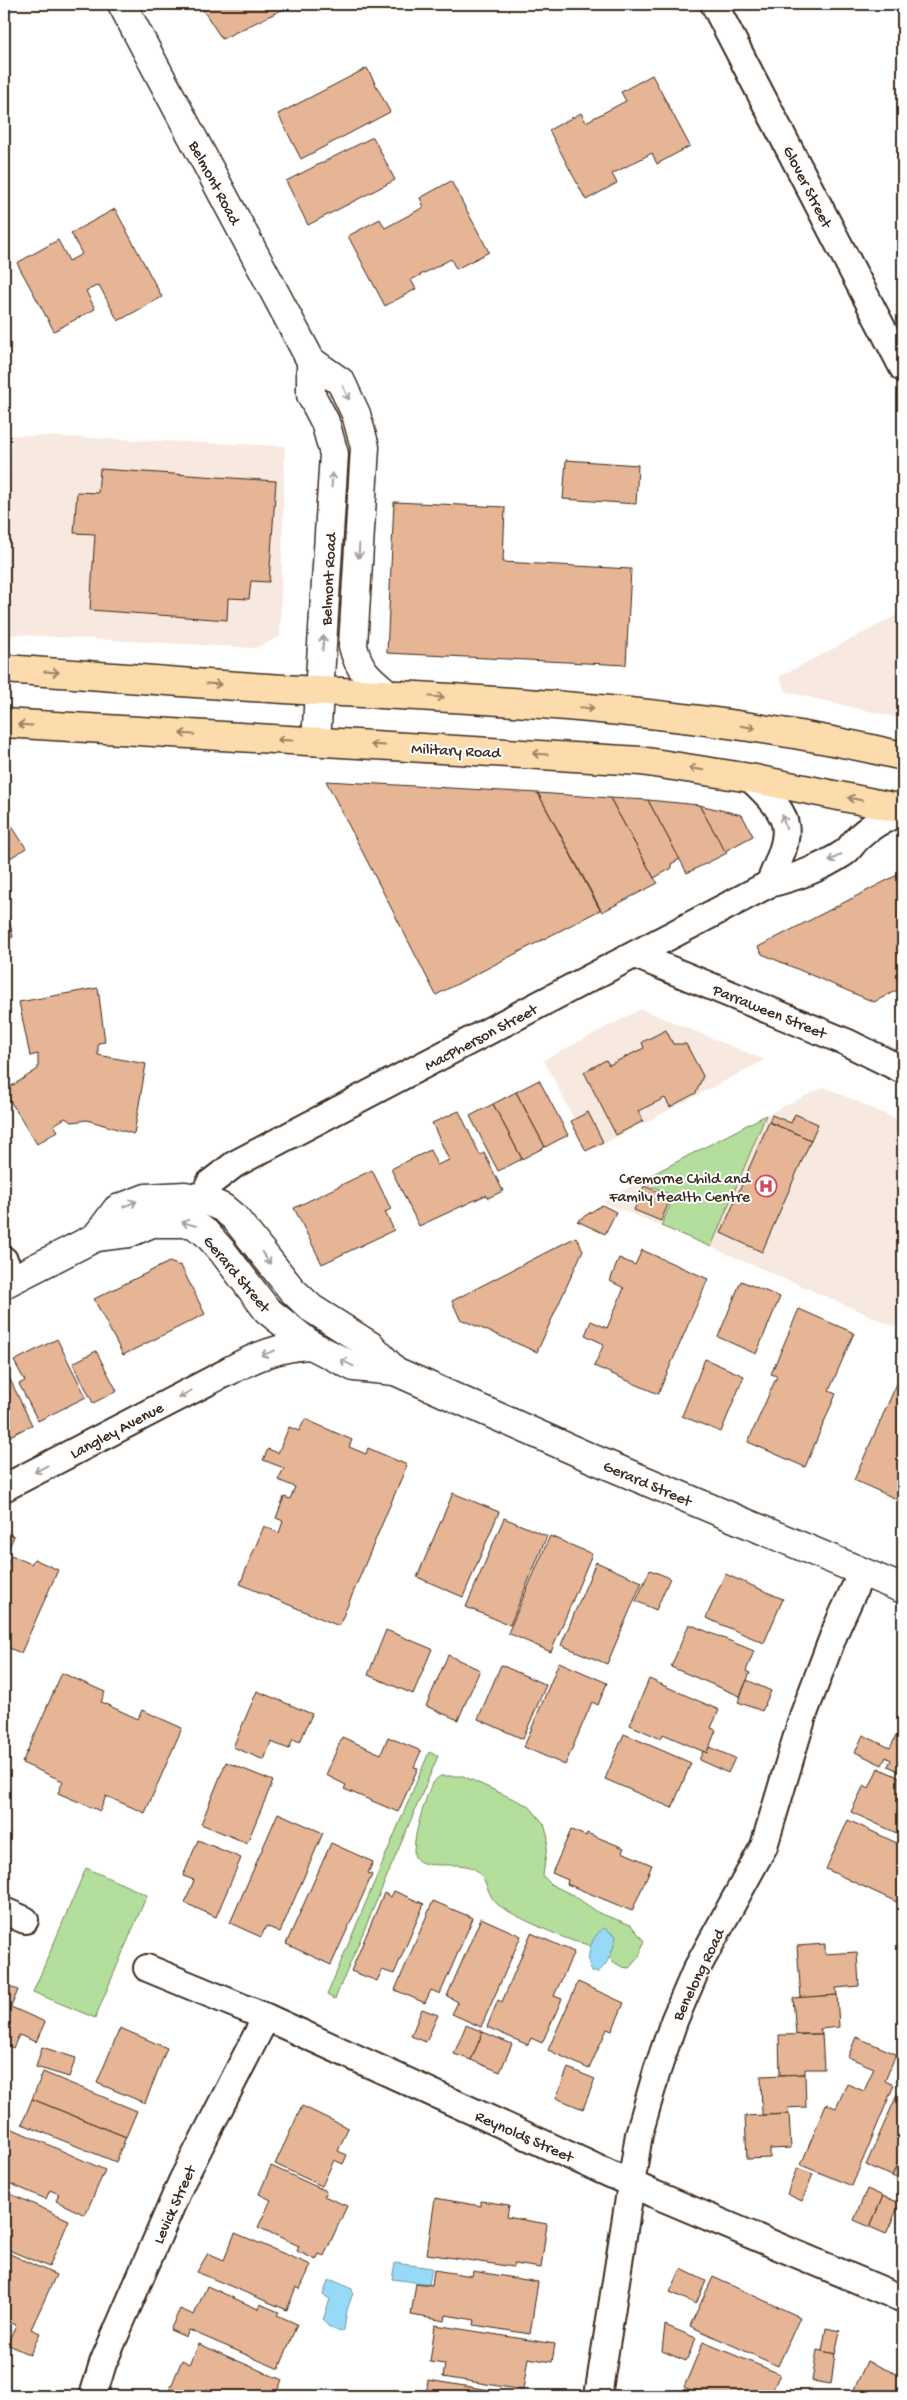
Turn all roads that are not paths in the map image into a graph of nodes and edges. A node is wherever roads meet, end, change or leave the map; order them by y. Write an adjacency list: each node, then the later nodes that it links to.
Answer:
1 (122, 4): 3 (main road, Belmont Road)
2 (714, 4): 4 (street, Glover Street)
3 (311, 360): 6 (main road, Belmont Road, one-way to 3); 7 (main road, Belmont Road, one-way to 7)
4 (903, 368)
5 (4, 669): 6 (highway, one-way to 6)
6 (318, 691): 7 (highway); 9 (main road, Belmont Road)
7 (388, 694): 10 (highway, one-way to 10)
8 (4, 723): 9 (highway, Military Road, one-way to 8)
9 (316, 741): 11 (highway, Military Road, one-way to 9)
10 (903, 756)
11 (750, 778): 12 (highway, Military Road, one-way to 11); 14 (street, one-way to 11)
12 (903, 809)
13 (903, 813): 14 (street, MacPherson Street, one-way to 14)
14 (769, 884): 15 (street, MacPherson Street)
15 (635, 955): 16 (street, Parraween Street); 17 (street, MacPherson Street)
16 (903, 1070)
17 (203, 1199): 18 (main road, Gerard Street, one-way to 17); 22 (main road, Gerard Street, one-way to 22)
18 (96, 1237): 19 (main road); 20 (main road, Gerard Street, one-way to 18)
19 (7, 1275)
20 (311, 1345): 21 (main road, one-way to 21); 22 (main road, Gerard Street, one-way to 20)
21 (229, 1371): 23 (street, Langley Avenue, one-way to 23)
22 (395, 1371): 24 (main road, Gerard Street)
23 (4, 1488)
24 (862, 1572): 25 (main road, Gerard Street); 28 (street, Benelong Road)
25 (903, 1589)
26 (148, 1968): 27 (street, Reynolds Street)
27 (266, 2017): 28 (street, Reynolds Street); 30 (street, Levick Street)
28 (632, 2182): 29 (street, Reynolds Street); 31 (street, Benelong Road)
29 (903, 2299)
30 (93, 2396)
31 (598, 2396)

